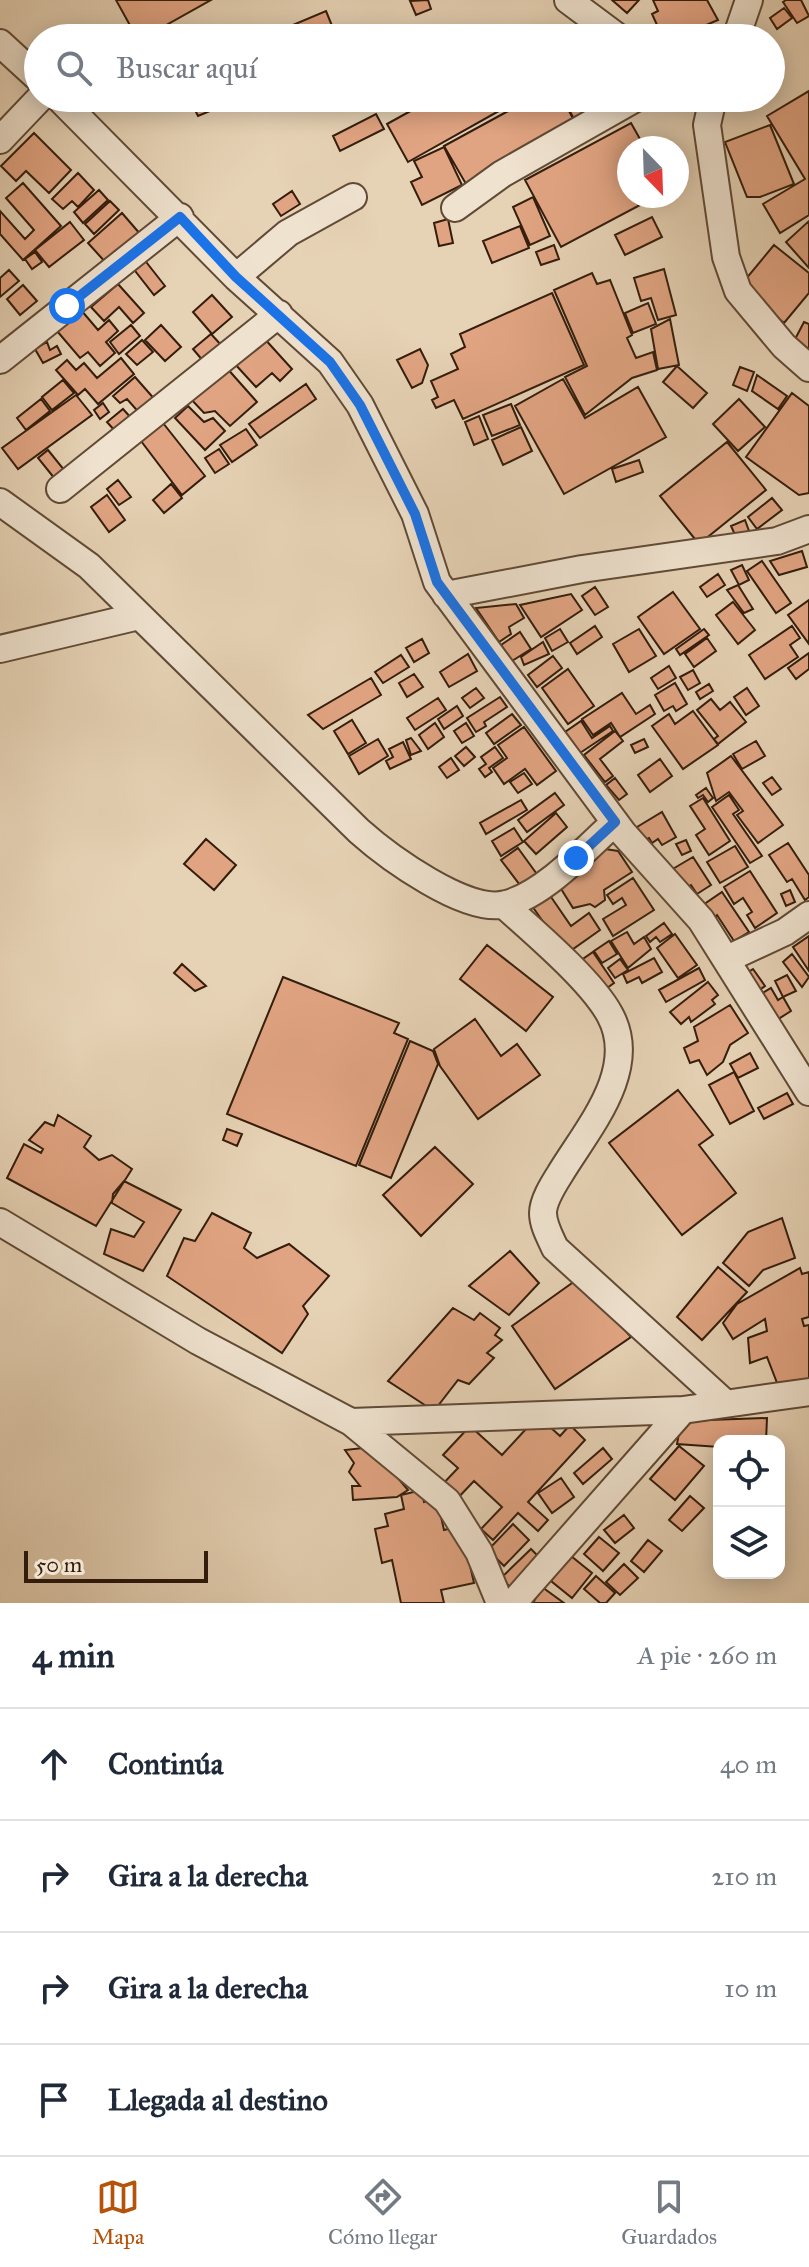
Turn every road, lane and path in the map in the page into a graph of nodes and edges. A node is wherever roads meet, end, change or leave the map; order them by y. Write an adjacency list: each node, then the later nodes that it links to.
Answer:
1 (568, 0): 3 (street)
2 (749, 0): 4 (street)
3 (600, 24)
4 (741, 24)
5 (0, 43): 6 (street)
6 (24, 65)
7 (27, 112): 11 (street)
8 (73, 112): 14 (street)
9 (611, 112): 13 (street)
10 (708, 112): 18 (street)
11 (0, 140)
12 (353, 197): 15 (street)
13 (455, 208)
14 (180, 217): 15 (street); 17 (street)
15 (236, 277): 16 (street)
16 (279, 314): 19 (street); 22 (street)
17 (0, 360)
18 (809, 368)
19 (60, 489)
20 (0, 502): 23 (street)
21 (809, 529): 22 (street)
22 (446, 595): 25 (street)
23 (139, 616): 24 (street); 26 (street)
24 (0, 649)
25 (615, 822): 26 (street); 28 (street)
26 (504, 905): 32 (street)
27 (809, 915): 28 (street)
28 (727, 959): 29 (street)
29 (809, 1092)
30 (0, 1222): 34 (street)
31 (809, 1392): 32 (street)
32 (725, 1403): 33 (street)
33 (683, 1410): 34 (street); 36 (street)
34 (351, 1422): 35 (street)
35 (500, 1603)
36 (513, 1603)

